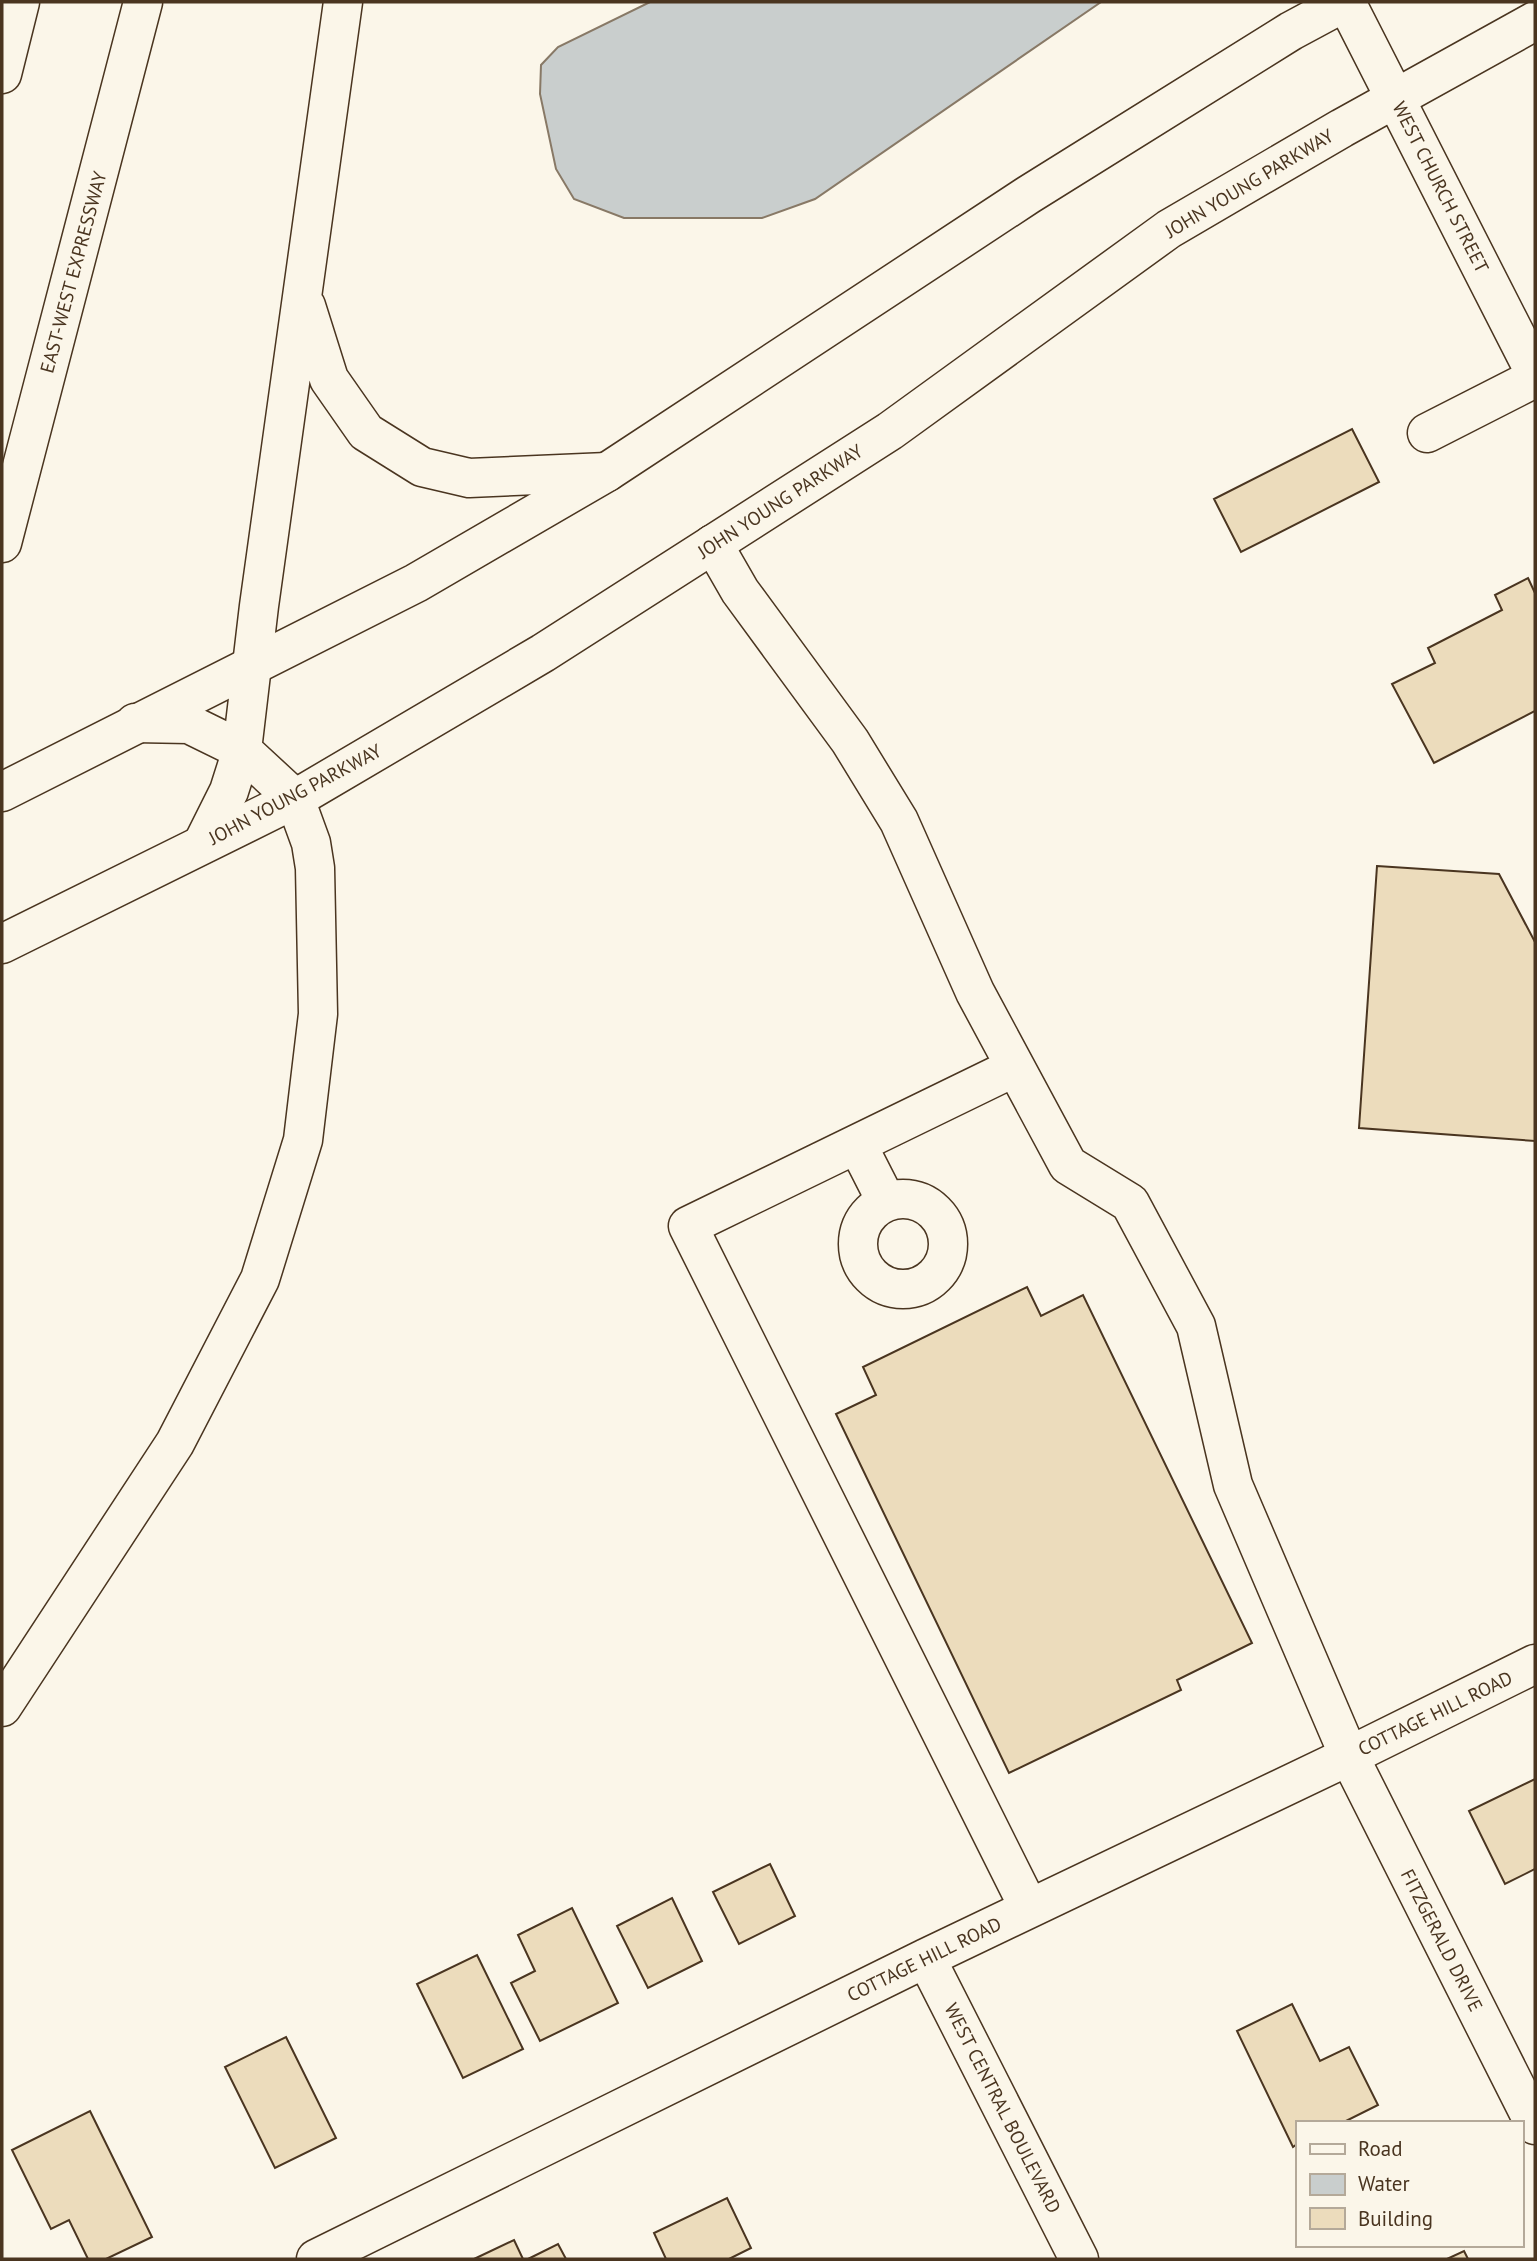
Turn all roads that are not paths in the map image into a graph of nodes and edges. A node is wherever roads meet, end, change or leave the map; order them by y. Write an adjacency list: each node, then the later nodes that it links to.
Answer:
1 (20, 2): 6 (main road)
2 (143, 2): 12 (main road, EAST-WEST EXPRESSWAY)
3 (343, 2): 8 (main road)
4 (1346, 2): 7 (main road, WEST CHURCH STREET); 11 (main road)
5 (1535, 21): 7 (main road, JOHN YOUNG PARKWAY)
6 (2, 74)
7 (1396, 98): 9 (main road, WEST CHURCH STREET); 13 (main road, JOHN YOUNG PARKWAY)
8 (303, 297): 11 (main road); 14 (main road)
9 (1535, 376): 10 (main road)
10 (1427, 433)
11 (607, 472): 14 (main road)
12 (2, 543)
13 (713, 544): 18 (main road, JOHN YOUNG PARKWAY); 21 (main road, FITZGERALD DRIVE)
14 (253, 667): 15 (main road); 16 (main road)
15 (135, 723): 16 (main road); 17 (main road)
16 (242, 750): 18 (main road); 19 (main road)
17 (2, 792)
18 (295, 799): 19 (main road, JOHN YOUNG PARKWAY); 25 (main road)
19 (204, 843): 20 (main road, JOHN YOUNG PARKWAY)
20 (2, 944)
21 (1015, 1067): 22 (main road); 26 (main road, FITZGERALD DRIVE)
22 (857, 1144): 23 (main road); 27 (main road)
23 (886, 1201)
24 (1535, 1664): 26 (main road, COTTAGE HILL ROAD)
25 (2, 1707)
26 (1349, 1756): 27 (main road, COTTAGE HILL ROAD); 29 (main road, FITZGERALD DRIVE)
27 (1029, 1908): 28 (main road, COTTAGE HILL ROAD)
28 (926, 1958): 30 (main road, COTTAGE HILL ROAD); 31 (main road, WEST CENTRAL BOULEVARD)
29 (1535, 2125)
30 (331, 2256)
31 (1079, 2259)

